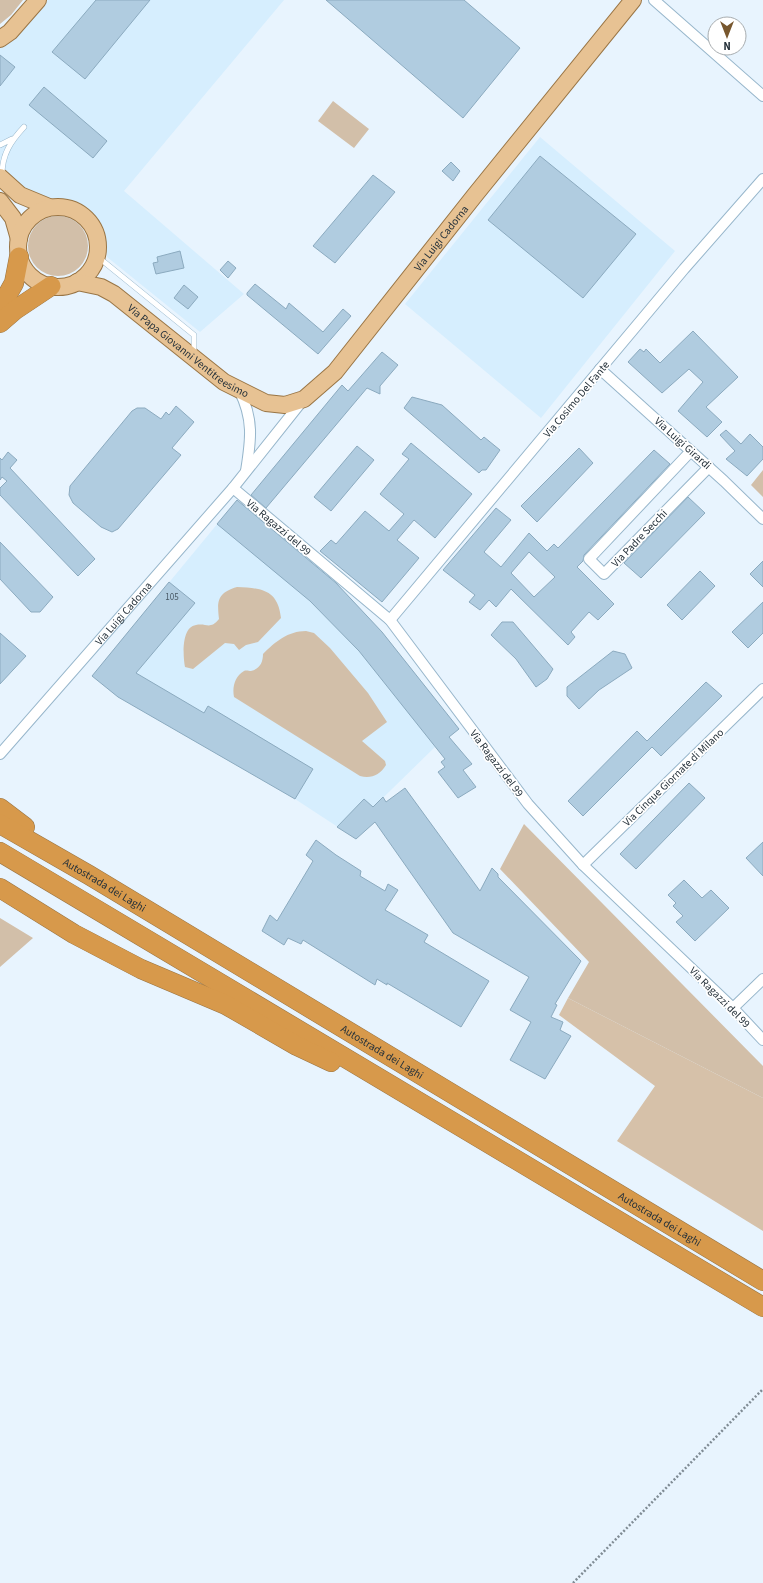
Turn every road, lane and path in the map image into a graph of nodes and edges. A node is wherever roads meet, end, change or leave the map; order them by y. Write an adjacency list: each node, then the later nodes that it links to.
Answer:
1 (38, 0): 4 (main road)
2 (633, 0): 22 (main road, Via Luigi Cadorna)
3 (654, 0): 5 (street)
4 (0, 39)
5 (763, 96)
6 (24, 127): 7 (lane)
7 (15, 138): 8 (lane); 9 (lane)
8 (0, 145)
9 (1, 179): 12 (main road)
10 (763, 179): 20 (street, Via Cosimo Del Fante)
11 (0, 201): 13 (main road)
12 (48, 207): 13 (main road); 14 (main road)
13 (19, 248): 16 (main road); 17 (highway)
14 (98, 257): 15 (main road); 19 (lane)
15 (77, 282): 16 (main road); 19 (main road, Via Papa Giovanni Ventitreesimo)
16 (51, 286): 18 (highway)
17 (0, 308)
18 (0, 323)
19 (194, 358): 21 (main road, Via Papa Giovanni Ventitreesimo)
20 (600, 369): 23 (street, Via Luigi Girardi); 28 (street, Via Cosimo Del Fante)
21 (239, 390): 22 (main road, Via Papa Giovanni Ventitreesimo); 25 (street, Via Luigi Cadorna)
22 (304, 399): 25 (street, Via Luigi Cadorna)
23 (691, 451): 24 (street, Via Luigi Girardi); 24 (street, Via Padre Secchi)
24 (709, 467): 27 (street, Via Luigi Girardi)
25 (246, 472): 26 (street, Via Luigi Cadorna)
26 (233, 488): 28 (street, Via Ragazzi del 99); 30 (street, Via Luigi Cadorna)
27 (763, 519)
28 (390, 620): 34 (street, Via Ragazzi del 99)
29 (763, 689): 34 (street, Via Cinque Giornate di Milano)
30 (0, 754)
31 (0, 808): 35 (highway)
32 (0, 824): 35 (highway, Autostrada dei Laghi)
33 (0, 852): 40 (highway, Autostrada dei Laghi)
34 (583, 865): 38 (street, Via Ragazzi del 99)
35 (89, 875): 41 (highway, Autostrada dei Laghi)
36 (2, 890): 40 (highway)
37 (763, 979): 38 (street)
38 (733, 1008): 39 (street, Via Ragazzi del 99)
39 (763, 1040)
40 (438, 1113): 42 (highway, Autostrada dei Laghi)
41 (763, 1281)
42 (763, 1307)
43 (763, 1389): 44 (path)
44 (573, 1583)

